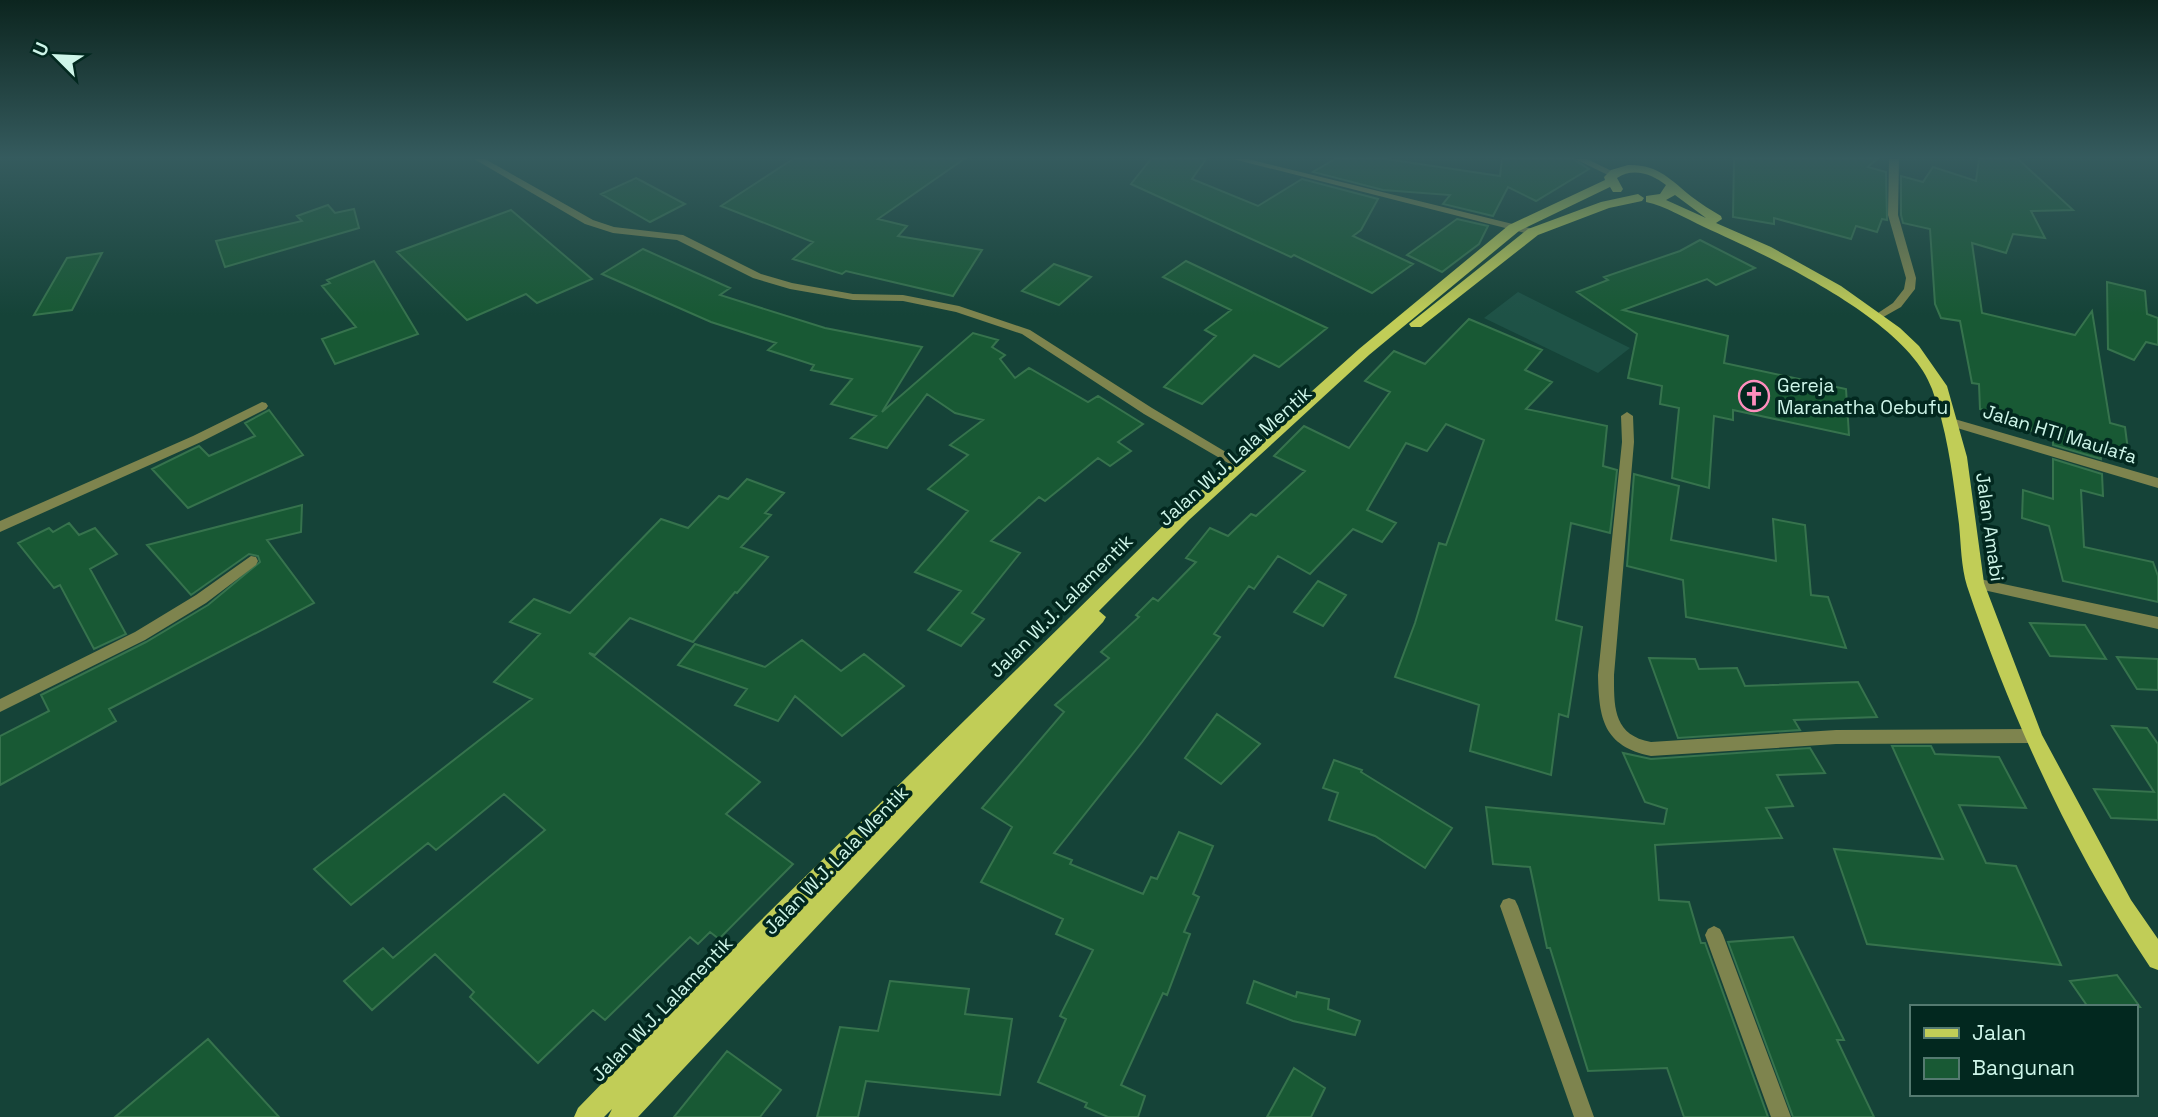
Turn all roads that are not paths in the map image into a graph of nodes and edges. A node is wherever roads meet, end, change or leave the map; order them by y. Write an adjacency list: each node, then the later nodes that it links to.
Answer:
1 (570, 211): 15 (street)
2 (1447, 211): 8 (street)
3 (1545, 211): 8 (main road, Jalan W.J. Lalamentik)
4 (1589, 211): 9 (main road, Jalan W.J. Lala Mentik)
5 (1675, 211): 10 (main road, Jalan Amabi)
6 (1705, 211): 10 (main road, Jalan Amabi)
7 (1893, 211): 11 (street)
8 (1514, 228): 9 (street); 15 (main road, Jalan W.J. Lalamentik)
9 (1533, 232): 27 (main road, Jalan W.J. Lala Mentik)
10 (1751, 243): 11 (main road, Jalan Amabi)
11 (1878, 317): 14 (main road, Jalan Amabi)
12 (262, 406): 17 (street)
13 (1627, 416): 22 (street)
14 (1951, 422): 16 (street, Jalan HTI Maulafa); 19 (main road, Jalan Amabi)
15 (1240, 464): 26 (main road, Jalan W.J. Lalamentik)
16 (2158, 483)
17 (0, 527)
18 (251, 561): 21 (street)
19 (1975, 583): 20 (street); 22 (main road, Jalan Amabi)
20 (2158, 623)
21 (0, 706)
22 (2033, 736): 25 (main road, Jalan Amabi)
23 (1508, 906): 28 (street)
24 (1714, 935): 29 (street)
25 (2158, 959)
26 (587, 1117)
27 (621, 1117)
28 (1584, 1117)
29 (1781, 1117)

